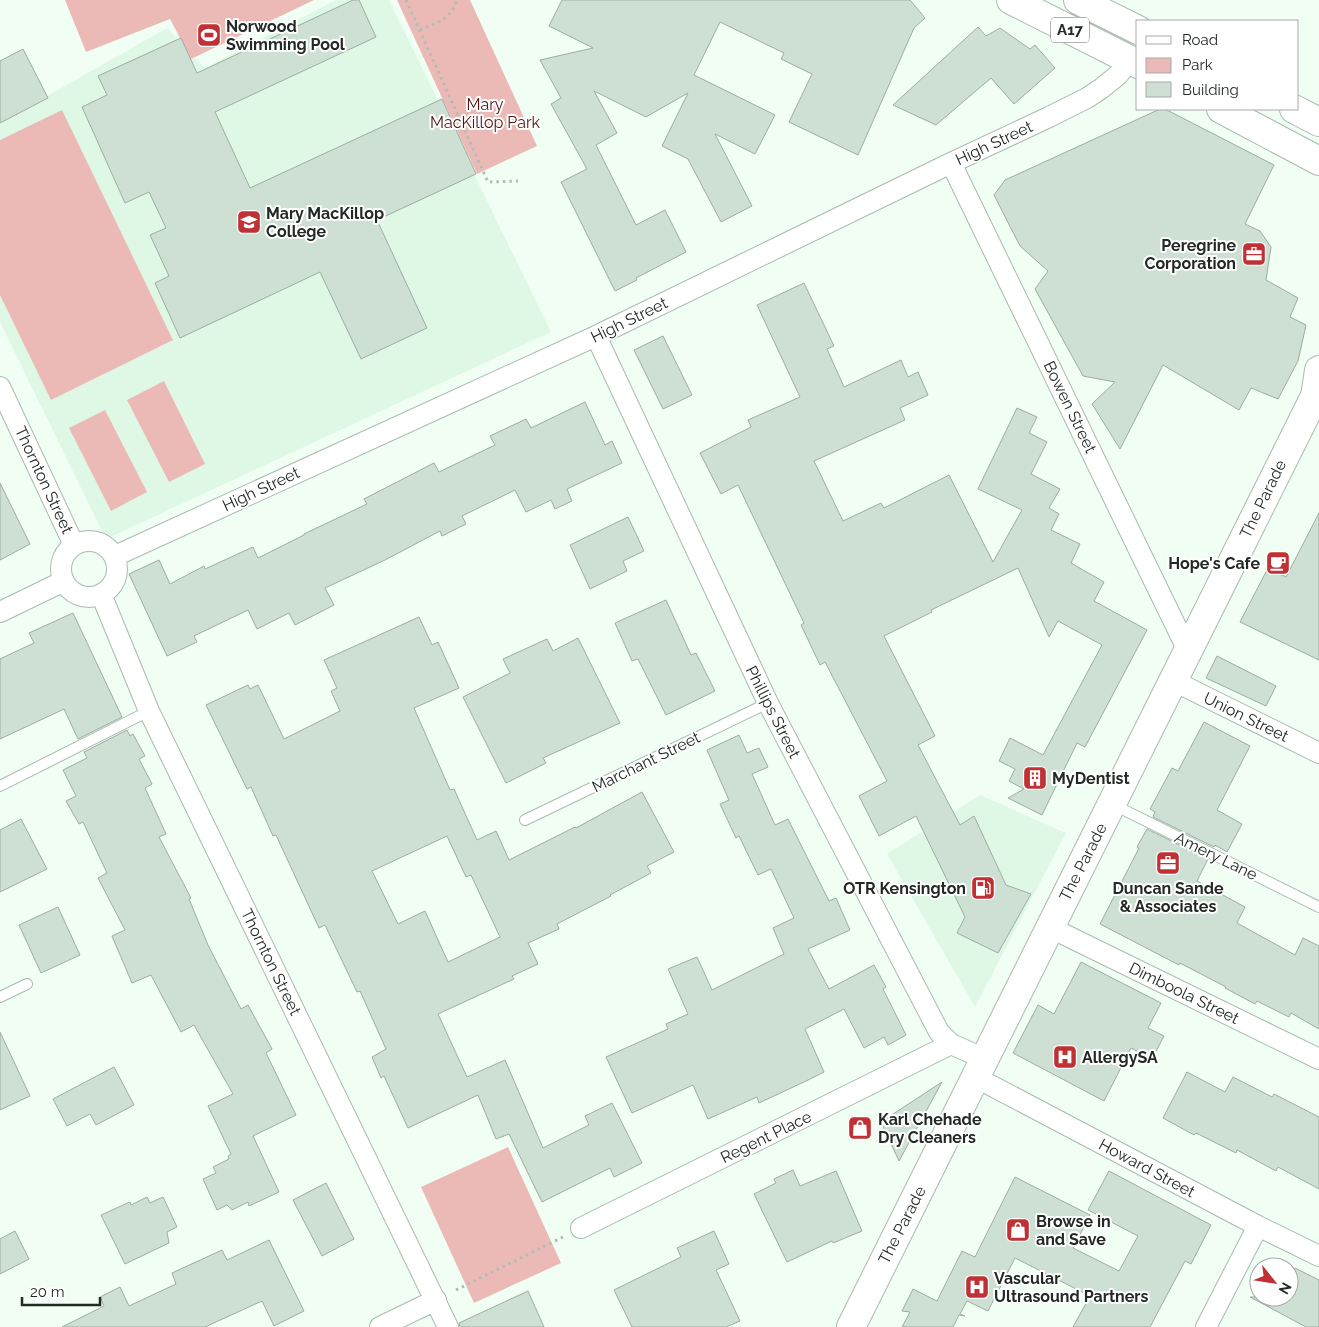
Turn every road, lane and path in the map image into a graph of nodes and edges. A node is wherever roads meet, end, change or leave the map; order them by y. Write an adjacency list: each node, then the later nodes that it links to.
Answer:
1 (406, 0): 6 (path)
2 (457, 0): 6 (path)
3 (1011, 0): 7 (main road, A17)
4 (1078, 0): 5 (main road, A17)
5 (1136, 29)
6 (420, 30): 13 (path)
7 (1135, 56): 12 (street, High Street)
8 (1223, 110): 11 (main road)
9 (1296, 110): 10 (main road)
10 (1319, 122)
11 (1319, 161)
12 (951, 163): 14 (street, High Street); 23 (street, Bowen Street)
13 (518, 181)
14 (596, 336): 19 (street, High Street); 25 (street, Phillips Street)
15 (1319, 370): 17 (main road, The Parade)
16 (0, 387): 18 (street, Thornton Street)
17 (1318, 389): 23 (main road, The Parade)
18 (74, 545): 19 (street); 20 (street)
19 (114, 556): 21 (street)
20 (64, 581): 21 (street); 22 (street)
21 (101, 594): 26 (street, Thornton Street)
22 (0, 612)
23 (1188, 651): 24 (main road, The Parade)
24 (1174, 681): 27 (street, Union Street); 29 (main road, The Parade)
25 (768, 704): 30 (lane, Marchant Street); 35 (street, Phillips Street)
26 (149, 711): 28 (lane); 41 (street, Thornton Street)
27 (1319, 753)
28 (0, 786)
29 (1112, 804): 31 (lane, Amery Lane); 32 (main road, The Parade)
30 (525, 820)
31 (1319, 907)
32 (1049, 927): 36 (street, Dimboola Street); 37 (main road, The Parade)
33 (27, 984): 34 (lane)
34 (0, 997)
35 (951, 1044): 37 (street, Phillips Street); 39 (street, Regent Place)
36 (1319, 1059)
37 (981, 1068): 38 (street, Howard Street); 44 (main road, The Parade)
38 (1258, 1226): 40 (street, Howard Street); 45 (street)
39 (581, 1228): 41 (path)
40 (1319, 1256)
41 (436, 1300): 42 (street); 43 (street, Thornton Street)
42 (380, 1327)
43 (448, 1327)
44 (851, 1327)
45 (1206, 1327)

